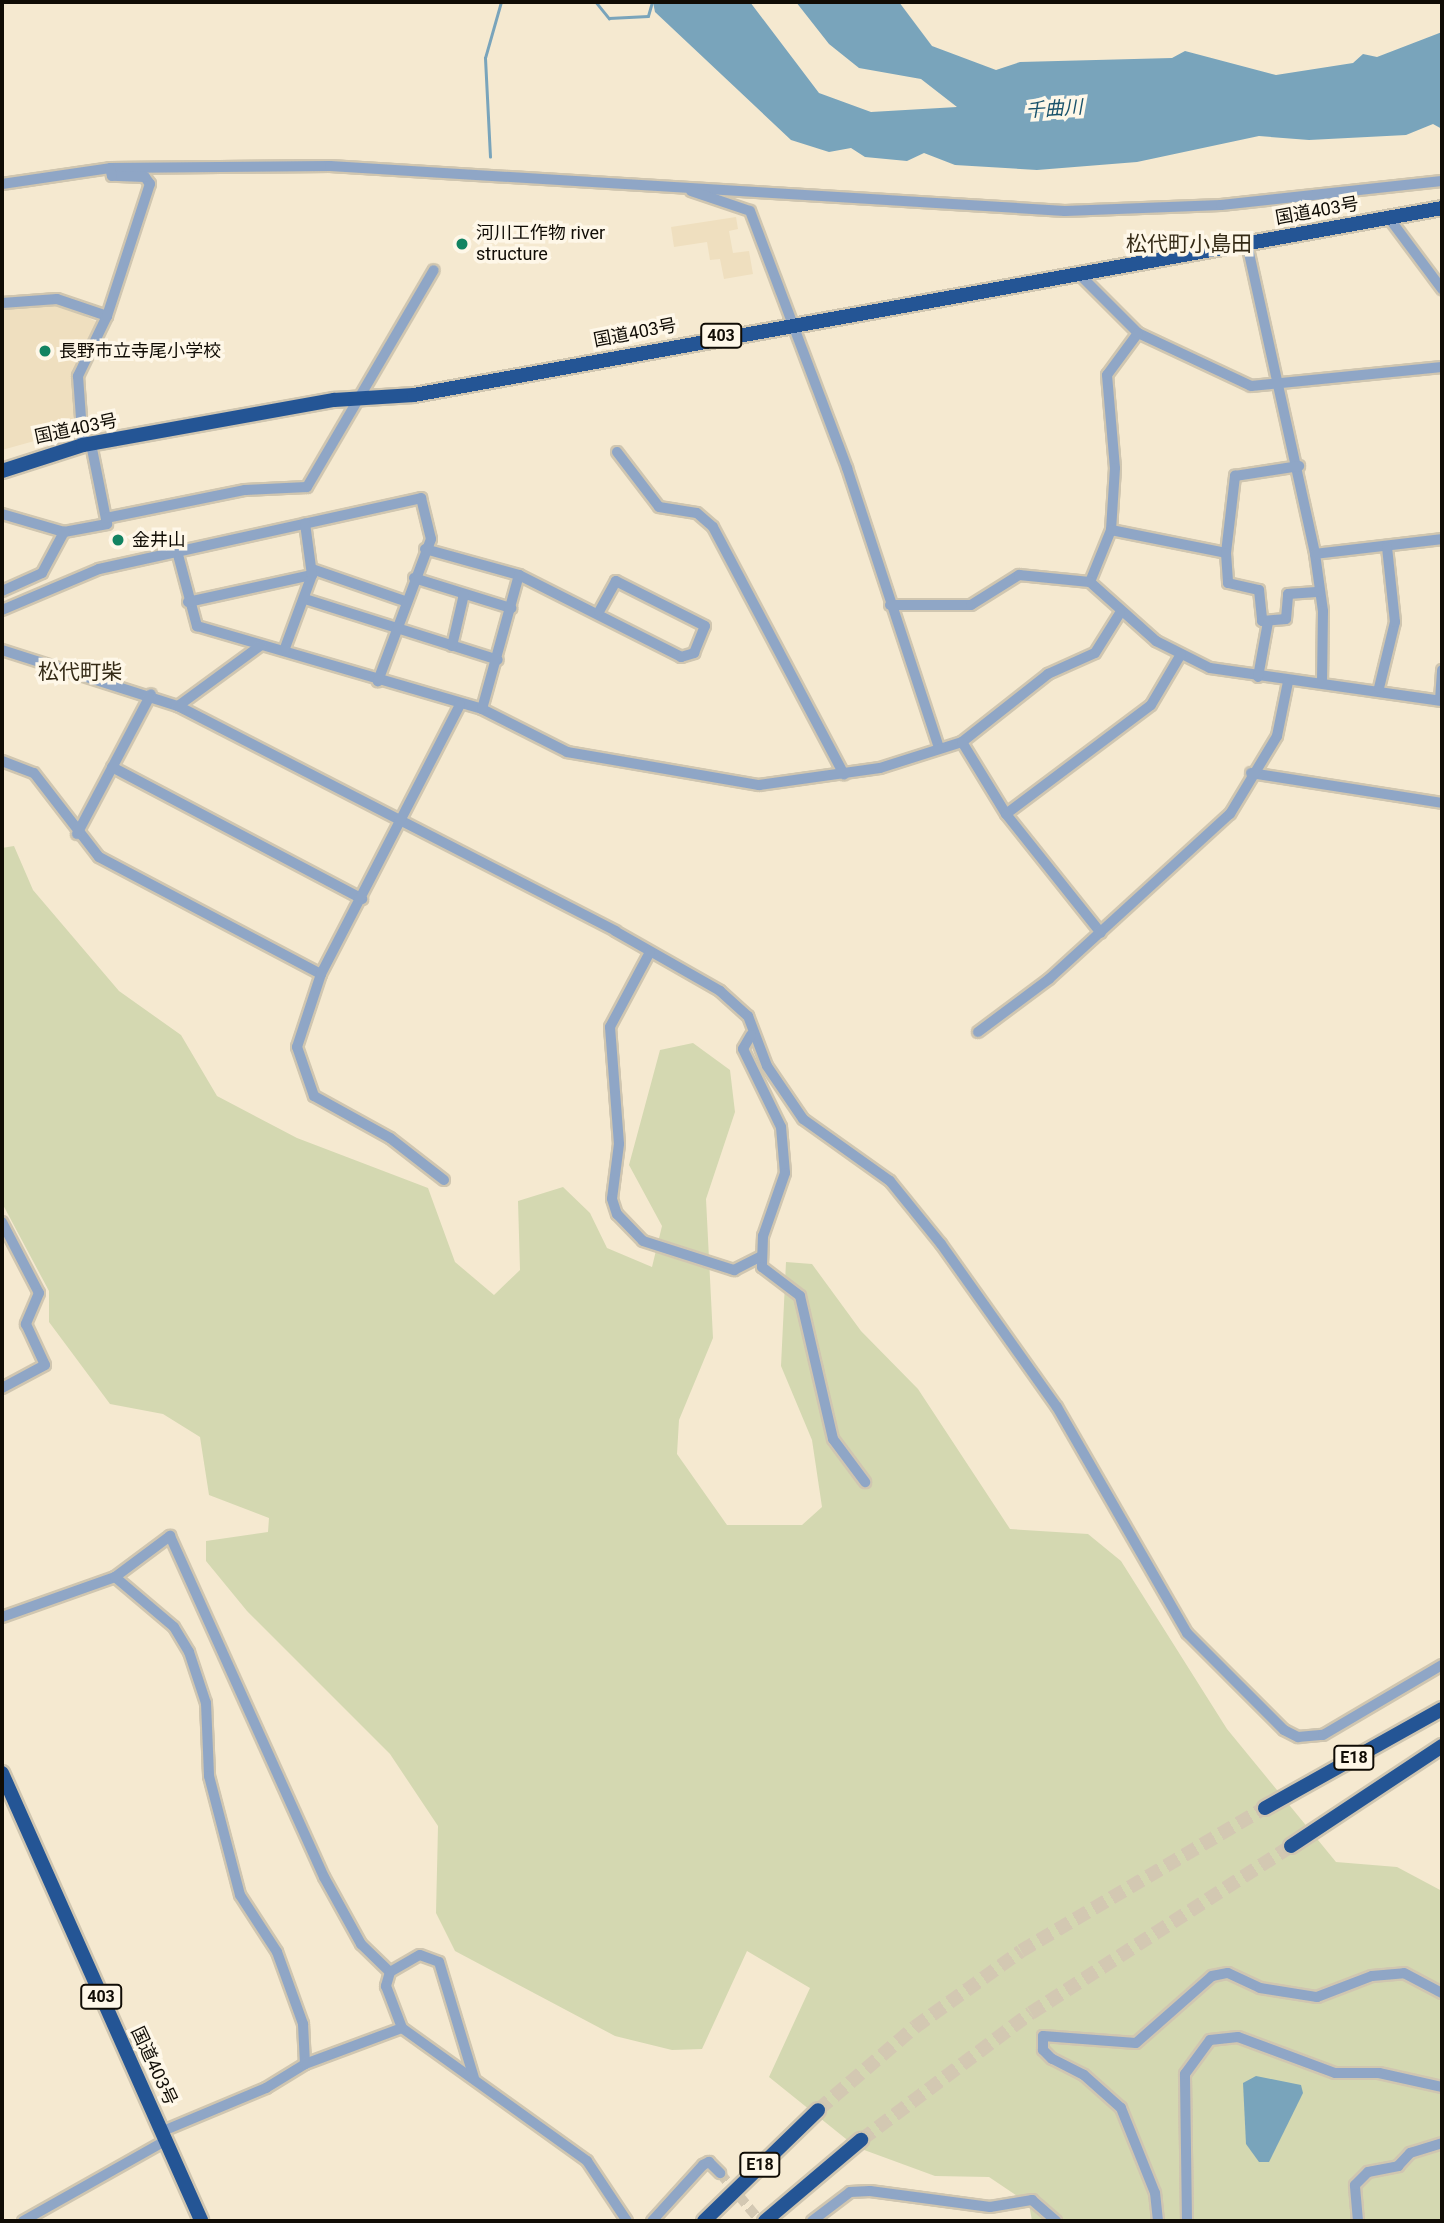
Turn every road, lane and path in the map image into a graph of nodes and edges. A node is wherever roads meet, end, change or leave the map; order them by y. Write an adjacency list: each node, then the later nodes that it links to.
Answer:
1 (110, 168): 3 (street); 4 (street); 12 (street)
2 (1442, 181): 4 (street)
3 (2, 184)
4 (688, 190): 13 (street)
5 (1442, 208): 6 (highway, 国道403号 / 403)
6 (1389, 218): 7 (highway, 国道403号 / 403); 10 (street)
7 (1247, 244): 9 (highway, 国道403号 / 403); 16 (street)
8 (434, 270): 17 (street)
9 (1080, 275): 13 (highway, 国道403号 / 403); 14 (street)
10 (1442, 289)
11 (2, 303): 12 (street)
12 (107, 316): 18 (street)
13 (791, 325): 17 (highway, 国道403号 / 403); 43 (street)
14 (1138, 333): 16 (street); 25 (street)
15 (1442, 367): 16 (street)
16 (1280, 383): 20 (street)
17 (354, 399): 18 (highway, 国道403号 / 403); 23 (street)
18 (87, 445): 21 (highway, 国道403号 / 403); 23 (street)
19 (617, 452): 72 (street)
20 (1299, 466): 31 (street); 32 (street)
21 (2, 471)
22 (2, 513): 26 (street)
23 (106, 519): 26 (street)
24 (305, 523): 29 (street); 30 (street); 33 (street)
25 (1111, 530): 31 (street); 36 (street)
26 (64, 531): 37 (street)
27 (1442, 539): 28 (street)
28 (1387, 547): 32 (street); 61 (street)
29 (425, 549): 34 (street); 35 (street)
30 (177, 551): 42 (street); 45 (street)
31 (1226, 553): 48 (street)
32 (1315, 554): 38 (street)
33 (312, 572): 40 (street); 41 (street); 42 (street)
34 (519, 575): 44 (street); 46 (street)
35 (414, 578): 39 (street); 41 (street)
36 (1090, 582): 43 (street); 47 (street)
37 (2, 591)
38 (1320, 593): 48 (street); 60 (street)
39 (464, 594): 44 (street); 51 (street)
40 (305, 599): 49 (street); 52 (street)
41 (405, 601): 49 (street)
42 (188, 602): 50 (street)
43 (890, 605): 68 (street)
44 (510, 608): 55 (street)
45 (2, 610)
46 (599, 611): 46 (street)
47 (1120, 613): 54 (street); 67 (street)
48 (1268, 622): 57 (street)
49 (394, 629): 51 (street); 58 (street)
50 (260, 646): 52 (street); 65 (street)
51 (452, 646): 55 (street)
52 (285, 648): 58 (street)
53 (2, 650): 62 (street)
54 (1181, 654): 57 (street); 74 (street)
55 (498, 660): 66 (street)
56 (1442, 670): 63 (street)
57 (1258, 677): 59 (street)
58 (378, 681): 64 (street)
59 (1288, 682): 60 (street); 71 (street)
60 (1322, 683): 61 (street)
61 (1379, 688): 63 (street)
62 (151, 694): 65 (street); 70 (street)
63 (1441, 701)
64 (460, 705): 66 (street); 75 (street)
65 (178, 706): 75 (street)
66 (482, 709): 72 (street)
67 (962, 742): 68 (street); 74 (street)
68 (939, 747): 72 (street)
69 (2, 761): 76 (street)
70 (112, 767): 76 (street); 77 (street)
71 (1251, 773): 73 (street); 78 (street)
72 (844, 774)
73 (1442, 803)
74 (1006, 814): 78 (street)
75 (401, 821): 77 (street); 79 (street)
76 (77, 834): 80 (street)
77 (362, 899): 80 (street)
78 (1101, 933): 81 (street)
79 (650, 951): 82 (street); 85 (street)
80 (321, 974): 83 (street)
81 (978, 1032)
82 (751, 1035): 85 (street); 90 (street)
83 (444, 1180)
84 (2, 1222): 86 (street)
85 (760, 1257): 87 (street)
86 (2, 1388)
87 (865, 1482)
88 (116, 1577): 89 (street); 96 (street); 99 (street)
89 (2, 1616)
90 (1442, 1665)
91 (1442, 1709): 94 (highway, E18)
92 (1442, 1745): 95 (highway, E18)
93 (2, 1773): 103 (highway, 国道403号 / 403)
94 (1265, 1808)
95 (1291, 1846)
96 (390, 1972): 98 (street); 100 (street)
97 (1442, 1993): 115 (street)
98 (402, 2028): 99 (street); 100 (street)
99 (304, 2064): 103 (street)
100 (474, 2078): 109 (street)
101 (1442, 2087): 116 (street)
102 (818, 2110): 111 (highway, E18)
103 (165, 2136): 107 (street); 108 (highway, 国道403号 / 403)
104 (861, 2140): 112 (highway, E18)
105 (1442, 2143): 117 (street)
106 (720, 2173): 110 (street)
107 (23, 2221)
108 (201, 2221)
109 (627, 2221)
110 (652, 2221)
111 (704, 2221)
112 (765, 2221)
113 (812, 2221): 114 (street)
114 (1056, 2221)
115 (1158, 2221)
116 (1187, 2221)
117 (1358, 2221)

